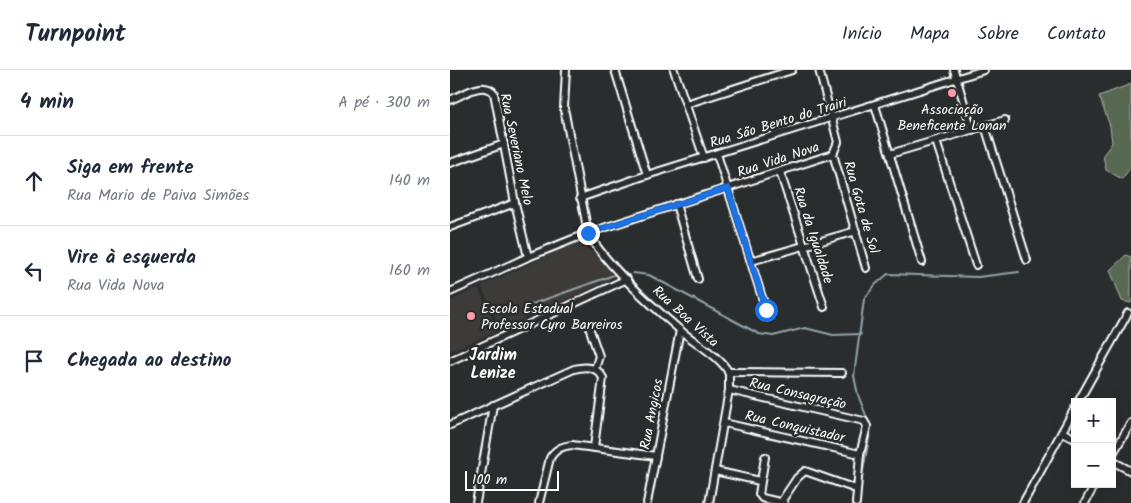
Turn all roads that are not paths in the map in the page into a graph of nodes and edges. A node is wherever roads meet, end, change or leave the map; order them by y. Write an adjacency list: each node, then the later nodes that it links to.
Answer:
1 (566, 70): 26 (street)
2 (615, 70): 24 (street)
3 (674, 70): 10 (street)
4 (792, 70): 10 (street)
5 (819, 70): 12 (street, Rua Gota de Sol)
6 (954, 70): 8 (street)
7 (984, 70): 8 (street, Rua São Bento do Trairi)
8 (956, 79): 11 (street, Rua São Bento do Trairi); 15 (street)
9 (450, 100): 17 (street, Rua Severiano Melo)
10 (686, 104): 21 (street)
11 (875, 104): 12 (street, Rua São Bento do Trairi); 20 (street)
12 (831, 118): 18 (street, Rua São Bento do Trairi); 19 (street, Rua Gota de Sol)
13 (1005, 120): 14 (street)
14 (985, 126): 15 (street); 34 (street)
15 (972, 130): 16 (street)
16 (936, 141): 20 (street); 37 (street)
17 (504, 144): 22 (street); 27 (street, Rua Severiano Melo)
18 (717, 154): 21 (street, Rua São Bento do Trairi); 25 (street)
19 (833, 154): 23 (street, Rua Vida Nova); 30 (street, Rua Gota de Sol)
20 (890, 154): 36 (street)
21 (704, 158): 24 (street, Rua São Bento do Trairi)
22 (450, 163)
23 (780, 172): 25 (street, Rua Vida Nova); 32 (street, Rua da Igualdade)
24 (647, 175): 26 (street, Rua São Bento do Trairi)
25 (728, 188): 28 (street, Rua Vida Nova); 35 (street)
26 (580, 198): 31 (street)
27 (515, 203): 29 (street); 33 (street, Rua Severiano Melo)
28 (676, 204): 31 (street, Rua Vida Nova); 40 (street)
29 (450, 227)
30 (856, 231): 32 (street); 38 (street, Rua Gota de Sol)
31 (588, 233): 33 (street, Rua Vida Nova); 39 (street)
32 (804, 246): 35 (street); 42 (street, Rua da Igualdade)
33 (528, 256): 41 (street, Rua Vida Nova)
34 (1027, 260)
35 (751, 261): 43 (street)
36 (922, 262)
37 (976, 265)
38 (866, 268)
39 (627, 278): 46 (street, Rua Boa Vista); 47 (street)
40 (698, 278)
41 (450, 292)
42 (824, 307)
43 (766, 310)
44 (1128, 313): 52 (street)
45 (590, 330): 48 (street)
46 (680, 330): 49 (street, Rua Boa Vista); 63 (street, Rua Angicos)
47 (450, 360)
48 (595, 369): 53 (street); 60 (street)
49 (728, 372): 50 (street); 51 (street)
50 (842, 373)
51 (729, 390): 55 (street); 62 (street, Rua Consagração)
52 (1080, 398)
53 (493, 406): 57 (street); 72 (street)
54 (1071, 415): 58 (street)
55 (724, 423): 62 (street, Rua Conquistador); 66 (street)
56 (1131, 423): 61 (street)
57 (450, 425)
58 (1062, 432): 59 (street); 77 (street)
59 (1071, 437)
60 (594, 447): 63 (street); 73 (street)
61 (1116, 448)
62 (860, 454): 70 (street)
63 (656, 456): 74 (street, Rua Angicos)
64 (765, 457): 68 (street)
65 (1116, 463): 67 (street)
66 (715, 471): 68 (street); 75 (street)
67 (1131, 471)
68 (760, 481): 71 (street)
69 (1093, 488): 78 (street)
70 (856, 489): 71 (street); 76 (street)
71 (783, 502)
72 (476, 503)
73 (539, 503)
74 (647, 503)
75 (709, 503)
76 (856, 503)
77 (1022, 503)
78 (1085, 503)

